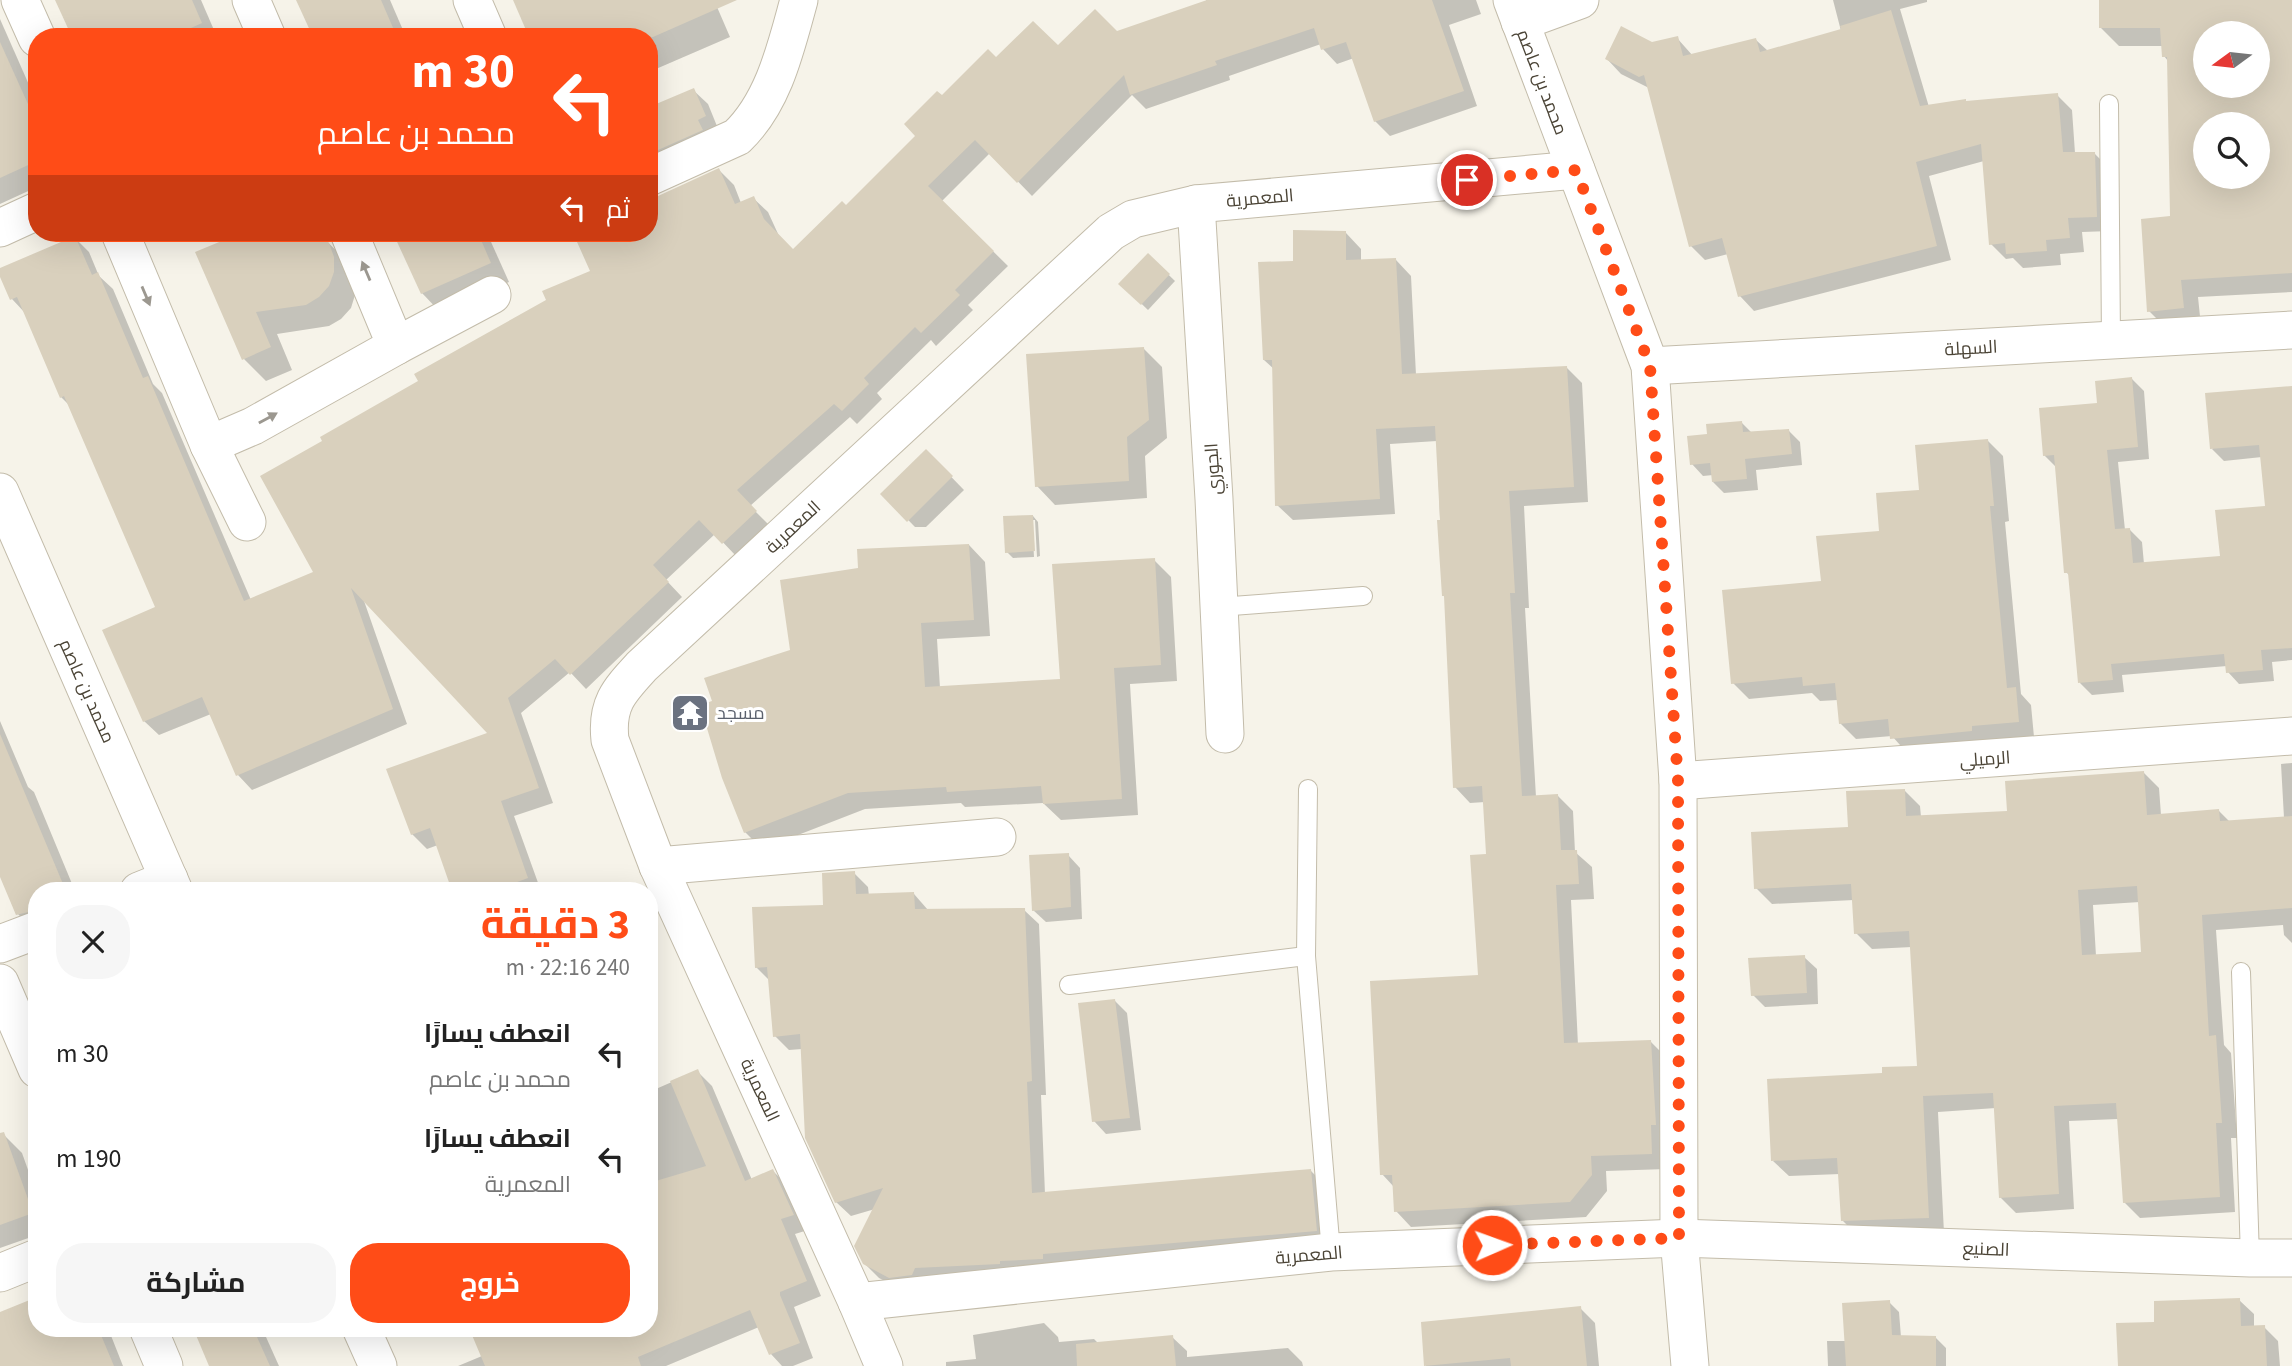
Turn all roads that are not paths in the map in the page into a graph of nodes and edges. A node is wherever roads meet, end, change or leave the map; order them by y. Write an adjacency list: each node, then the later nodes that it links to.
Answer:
1 (20, 0): 7 (street)
2 (251, 0): 8 (street)
3 (472, 0): 9 (street)
4 (799, 0): 12 (street)
5 (1580, 0): 6 (street)
6 (1516, 11): 11 (street, محمد بن عاصم)
7 (33, 28)
8 (263, 28)
9 (484, 28)
10 (2109, 104): 20 (lane)
11 (1576, 170): 13 (street, المعمرية); 22 (street, محمد بن عاصم)
12 (658, 173)
13 (1196, 204): 27 (street, الجوري); 33 (street, المعمرية)
14 (28, 215): 15 (street)
15 (0, 228)
16 (124, 242): 23 (street, one-way to 23)
17 (353, 242): 21 (street, one-way to 17)
18 (492, 295): 21 (street)
19 (2292, 330): 20 (street, السهلة)
20 (2111, 340): 22 (street, السهلة)
21 (396, 346): 23 (street, one-way to 21)
22 (1650, 366): 30 (street, محمد بن عاصم)
23 (209, 445): 25 (street)
24 (0, 492): 34 (street, محمد بن عاصم)
25 (247, 522)
26 (1363, 596): 27 (lane)
27 (1219, 607): 28 (street, الجوري)
28 (1225, 734)
29 (2292, 736): 30 (street, الرميلي)
30 (1678, 781): 42 (street, محمد بن عاصم)
31 (1308, 789): 37 (lane)
32 (997, 837): 33 (street)
33 (658, 866): 48 (street, المعمرية)
34 (158, 882)
35 (28, 933): 36 (street)
36 (0, 944)
37 (1306, 956): 39 (lane); 43 (lane)
38 (2241, 972): 44 (lane)
39 (1069, 985)
40 (15, 993): 41 (street)
41 (28, 1038)
42 (1679, 1238): 43 (street, المعمرية); 44 (street, الصنيع); 54 (street, محمد بن عاصم)
43 (1331, 1252): 48 (street, المعمرية)
44 (2250, 1258): 45 (street, الصنيع)
45 (2292, 1258)
46 (28, 1262): 47 (street)
47 (0, 1273)
48 (857, 1302): 53 (street, المعمرية)
49 (152, 1337): 51 (street)
50 (365, 1337): 52 (street)
51 (164, 1366)
52 (378, 1366)
53 (884, 1366)
54 (1690, 1366)

